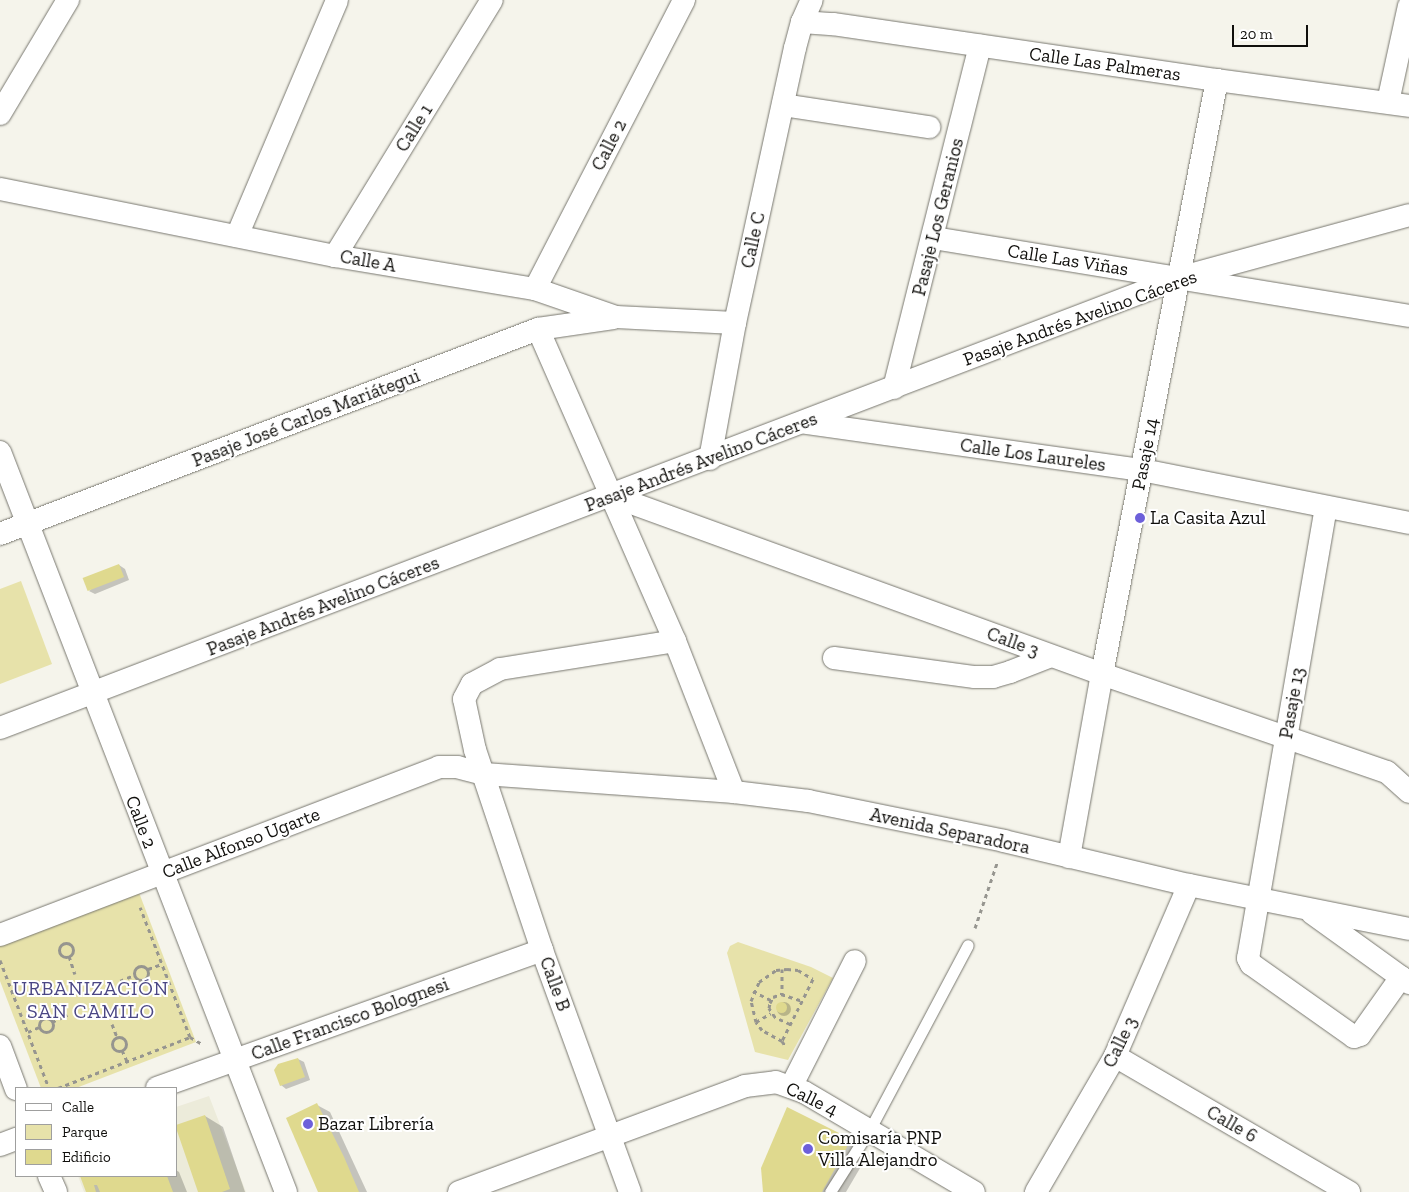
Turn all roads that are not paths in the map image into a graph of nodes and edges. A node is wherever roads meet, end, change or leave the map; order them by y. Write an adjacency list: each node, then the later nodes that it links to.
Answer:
1 (68, 0): 12 (street)
2 (337, 0): 16 (street)
3 (492, 0): 18 (street, Calle 1)
4 (684, 0): 20 (street, Calle 2)
5 (812, 0): 7 (street, Calle C)
6 (1409, 6): 10 (street)
7 (802, 22): 8 (street, Calle Las Palmeras); 11 (street, Calle C)
8 (980, 46): 9 (street, Calle Las Palmeras); 17 (street, Pasaje Los Geranios)
9 (1217, 80): 10 (street, Calle Las Palmeras); 19 (street, Pasaje 14)
10 (1399, 104)
11 (783, 105): 13 (street); 23 (street, Calle C)
12 (0, 114)
13 (929, 127)
14 (0, 189): 16 (street, Calle A)
15 (1409, 215): 19 (street, Pasaje Andrés Avelino Cáceres)
16 (237, 236): 18 (street, Calle A)
17 (933, 238): 19 (street, Calle Las Viñas); 25 (street, Pasaje Los Geranios)
18 (335, 256): 20 (street, Calle A)
19 (1179, 278): 21 (street, Calle Las Viñas); 25 (street, Pasaje Andrés Avelino Cáceres); 29 (street, Pasaje 14)
20 (535, 289): 22 (street, Calle A)
21 (1409, 316)
22 (616, 317): 23 (street, Calle A); 24 (street, Pasaje José Carlos Mariátegui)
23 (735, 323): 28 (street, Calle C)
24 (538, 329): 30 (street); 33 (street, Pasaje José Carlos Mariátegui)
25 (894, 388): 26 (street, Pasaje Andrés Avelino Cáceres)
26 (803, 423): 28 (street, Pasaje Andrés Avelino Cáceres); 29 (street, Calle Los Laureles)
27 (0, 452): 33 (street, Calle 2)
28 (710, 458): 30 (street, Pasaje Andrés Avelino Cáceres)
29 (1142, 470): 31 (street, Calle Los Laureles); 38 (street, Pasaje 14)
30 (612, 496): 35 (street); 36 (street, Calle 3); 39 (street, Pasaje Andrés Avelino Cáceres)
31 (1326, 507): 32 (street, Calle Los Laureles); 41 (street, Pasaje 13)
32 (1409, 523)
33 (27, 524): 34 (street, Pasaje José Carlos Mariátegui); 39 (street, Calle 2)
34 (0, 534)
35 (675, 641): 42 (street, Calle B); 43 (street)
36 (1051, 656): 37 (street); 38 (street, Calle 3)
37 (834, 658)
38 (1102, 674): 41 (street, Calle 3); 45 (street, Pasaje 14)
39 (92, 693): 40 (street, Pasaje Andrés Avelino Cáceres); 46 (street, Calle 2)
40 (0, 728)
41 (1286, 736): 44 (street, Calle 3); 48 (street, Pasaje 13)
42 (484, 774): 43 (street, Avenida Separadora); 46 (street, Calle Alfonso Ugarte); 53 (street, Calle B)
43 (734, 792): 45 (street, Avenida Separadora)
44 (1409, 792)
45 (1069, 857): 47 (street, Avenida Separadora)
46 (161, 874): 51 (street, Calle Alfonso Ugarte); 58 (street, Calle 2)
47 (1190, 885): 48 (street, Avenida Separadora); 57 (street, Calle 3)
48 (1257, 898): 49 (street, Avenida Separadora); 55 (street, Pasaje 13)
49 (1305, 908): 50 (street, Avenida Separadora); 55 (street)
50 (1409, 929)
51 (0, 935)
52 (968, 945): 62 (lane)
53 (542, 950): 58 (street, Calle Francisco Bolognesi); 63 (street, Calle B)
54 (855, 961): 59 (street)
55 (1405, 980)
56 (0, 1046): 60 (street)
57 (1115, 1056): 73 (street, Calle 3); 74 (street, Calle 6)
58 (234, 1060): 61 (street, Calle Francisco Bolognesi); 68 (street, Calle 2)
59 (795, 1078): 62 (street, Calle 4); 63 (street, Calle 4)
60 (15, 1087)
61 (160, 1087)
62 (870, 1129): 71 (lane); 72 (street, Calle 4)
63 (608, 1136): 69 (street, Calle 4); 70 (street, Calle B)
64 (15, 1140): 65 (street)
65 (0, 1145)
66 (49, 1177): 67 (street)
67 (56, 1192)
68 (286, 1192)
69 (459, 1192)
70 (630, 1192)
71 (830, 1192)
72 (974, 1192)
73 (1036, 1192)
74 (1349, 1192)

